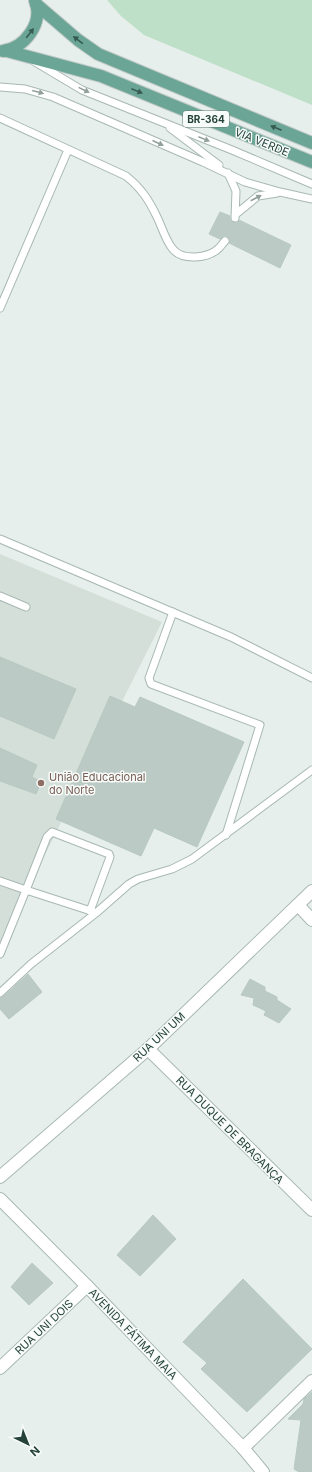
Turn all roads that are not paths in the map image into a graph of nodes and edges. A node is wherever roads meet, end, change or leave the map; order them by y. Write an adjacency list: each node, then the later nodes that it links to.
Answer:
1 (35, 2): 2 (main road, BR-364, one-way to 1); 7 (main road, VIA VERDE / BR-364, one-way to 1)
2 (3, 51): 3 (main road, BR-364)
3 (26, 57): 6 (lane, one-way to 6); 9 (main road, VIA VERDE / BR-364, one-way to 9)
4 (0, 87): 10 (lane, one-way to 10)
5 (0, 118): 8 (lane)
6 (163, 123): 10 (lane); 11 (lane, one-way to 11)
7 (312, 143)
8 (68, 150): 14 (lane); 15 (lane)
9 (312, 162)
10 (229, 174): 12 (lane); 12 (lane, one-way to 12)
11 (312, 184)
12 (280, 192): 13 (lane)
13 (312, 199)
14 (225, 241)
15 (0, 308)
16 (0, 539): 19 (lane)
17 (0, 596): 18 (lane)
18 (26, 607)
19 (173, 612): 20 (lane); 22 (lane)
20 (312, 678)
21 (312, 770): 22 (lane)
22 (226, 835): 27 (lane)
23 (0, 880): 24 (lane)
24 (26, 890): 27 (lane); 27 (lane); 29 (lane)
25 (312, 891): 26 (street, RUA UNI UM)
26 (298, 905): 28 (street); 31 (street, RUA UNI UM)
27 (93, 912): 30 (lane)
28 (312, 920)
29 (0, 954)
30 (0, 993)
31 (148, 1049): 32 (street, RUA UNI UM); 34 (street, RUA DUQUE DE BRAGANÇA)
32 (0, 1177)
33 (0, 1199): 35 (street, AVENIDA FÁTIMA MAIA)
34 (312, 1210)
35 (87, 1286): 36 (street, RUA UNI DOIS); 38 (street, AVENIDA FÁTIMA MAIA)
36 (0, 1368)
37 (312, 1382): 38 (street)
38 (243, 1448): 39 (street, AVENIDA FÁTIMA MAIA)
39 (263, 1472)

